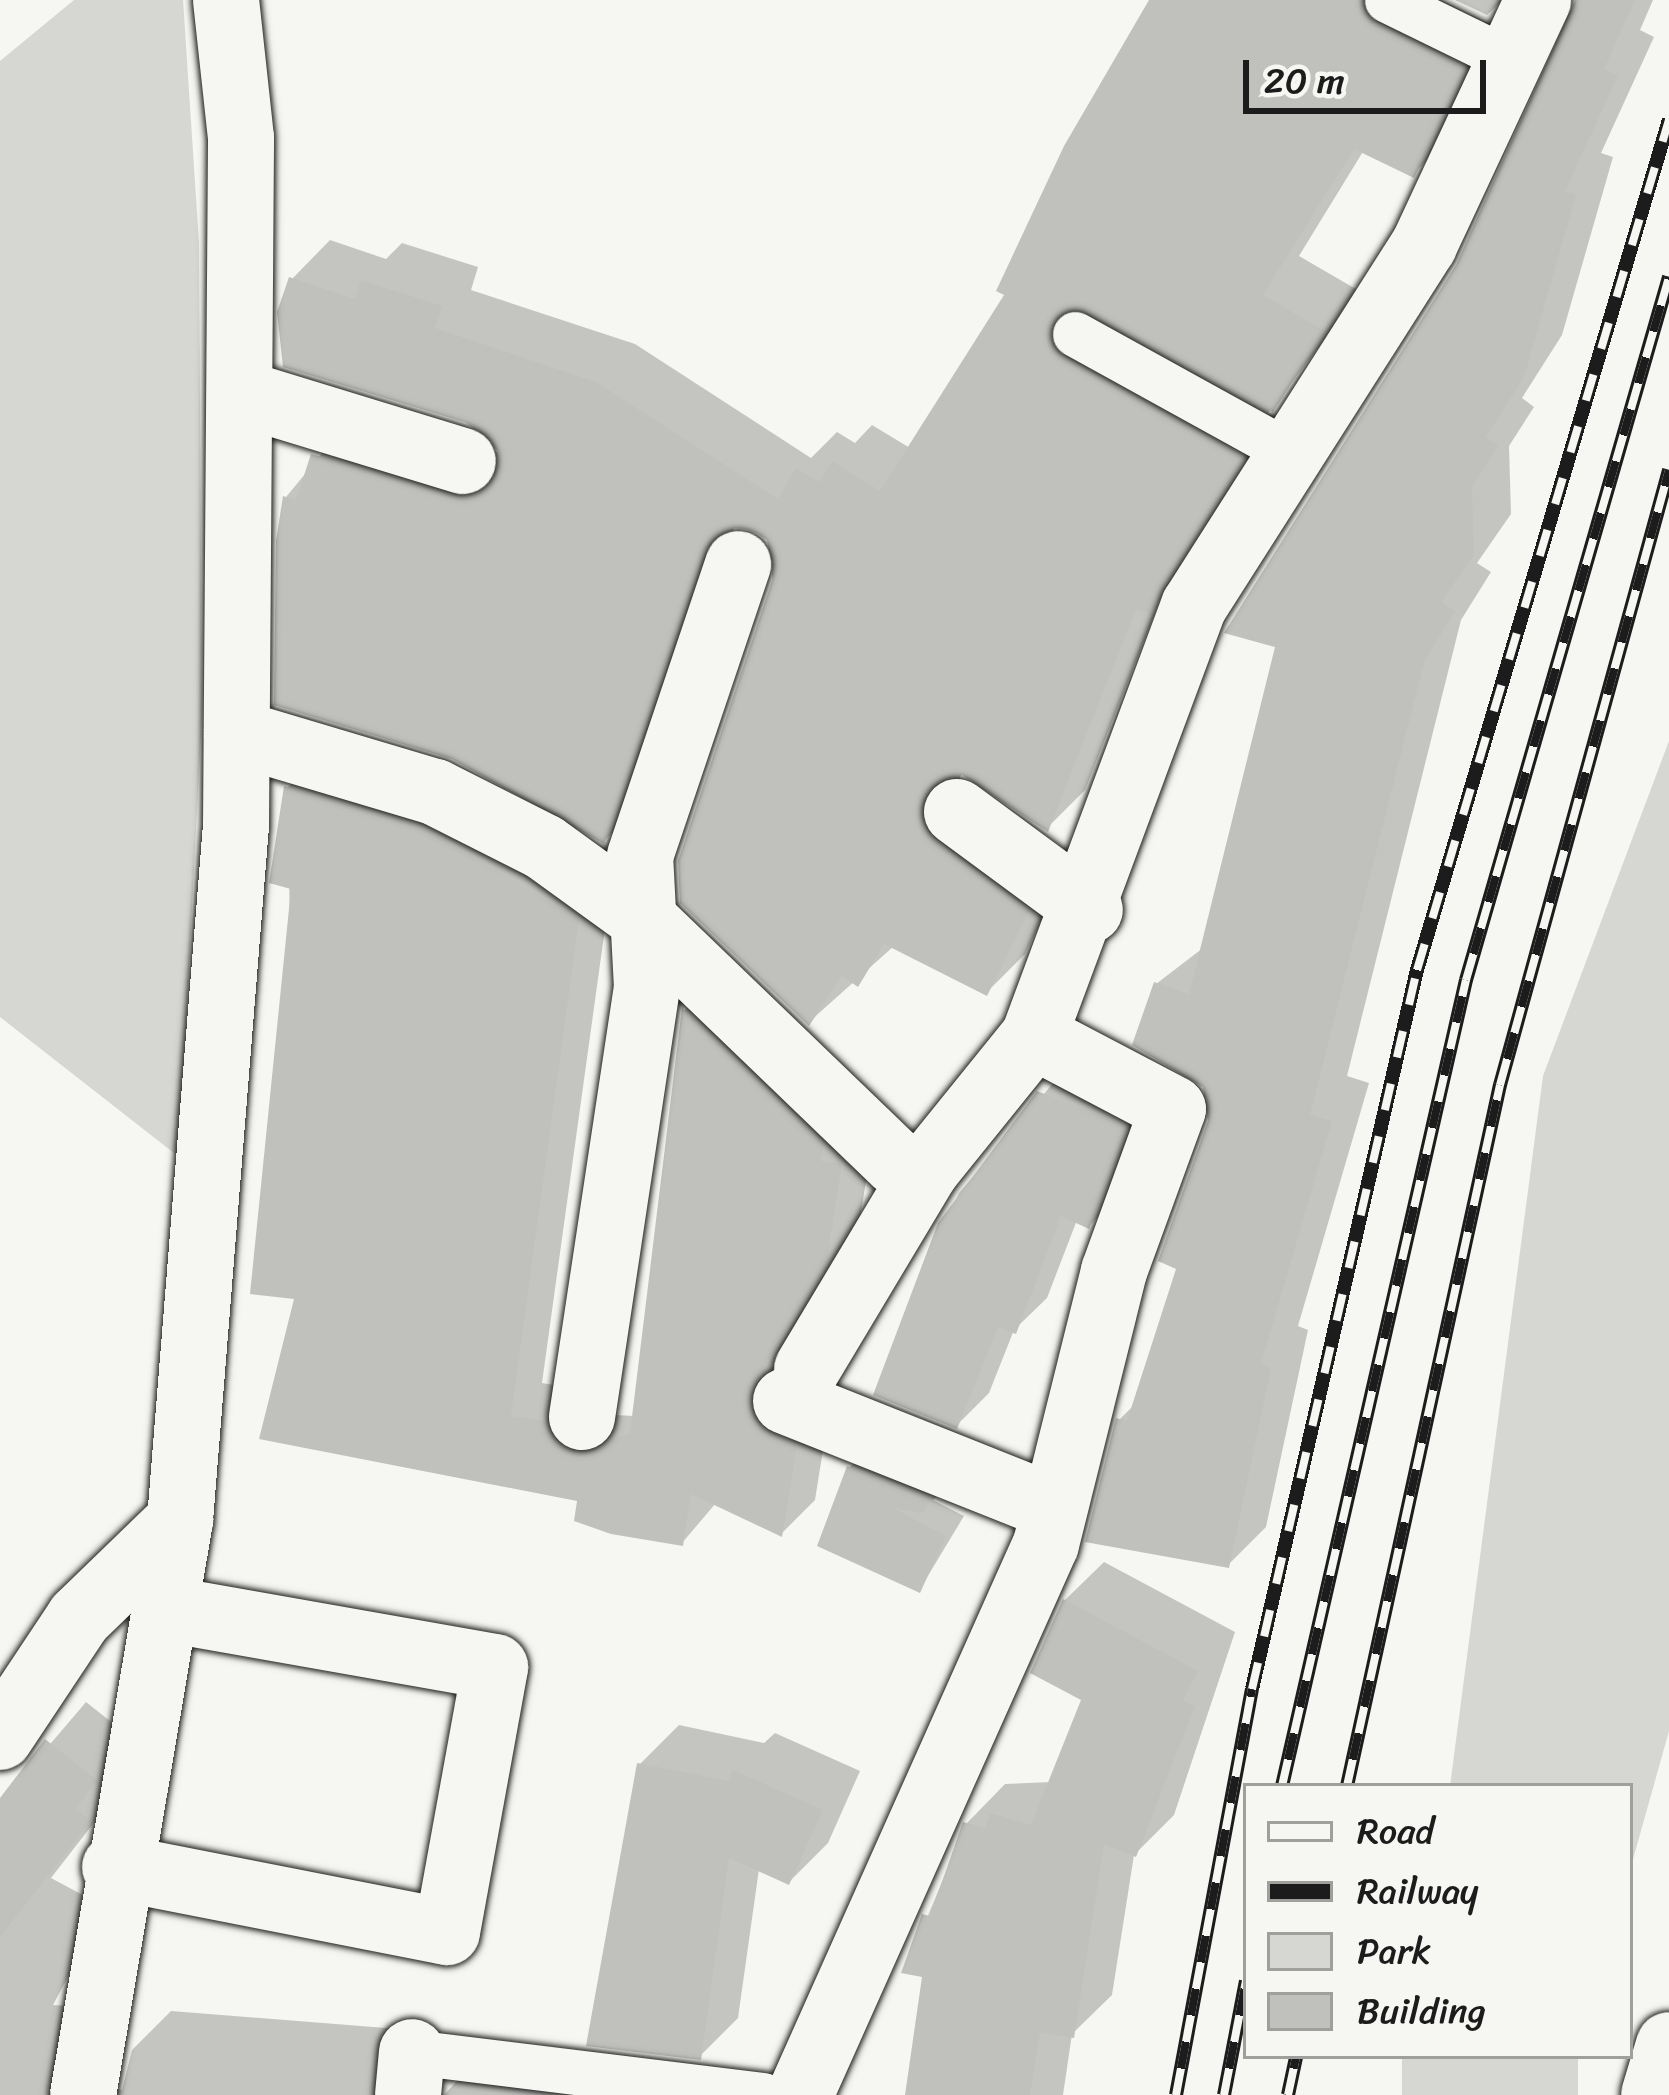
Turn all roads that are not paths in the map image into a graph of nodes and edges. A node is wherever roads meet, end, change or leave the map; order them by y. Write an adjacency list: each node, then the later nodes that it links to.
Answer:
1 (226, 0): 6 (street)
2 (1387, 0): 4 (lane)
3 (1538, 0): 4 (street)
4 (1510, 60): 7 (street)
5 (1075, 334): 7 (lane)
6 (240, 393): 8 (street); 10 (street)
7 (1285, 450): 12 (street)
8 (463, 461)
9 (737, 564): 13 (street)
10 (237, 733): 13 (street); 18 (street)
11 (958, 812): 12 (street)
12 (1090, 910): 14 (street)
13 (642, 918): 15 (street); 16 (street)
14 (1034, 1036): 15 (street); 17 (street)
15 (926, 1170): 17 (street)
16 (582, 1417)
17 (1053, 1507): 26 (street)
18 (180, 1520): 19 (street); 20 (street)
19 (166, 1609): 21 (street); 21 (street)
20 (0, 1738)
21 (115, 1867): 24 (street)
22 (1669, 2045): 27 (street)
23 (410, 2073): 25 (lane)
24 (83, 2095)
25 (764, 2095)
26 (800, 2095)
27 (1654, 2095)

